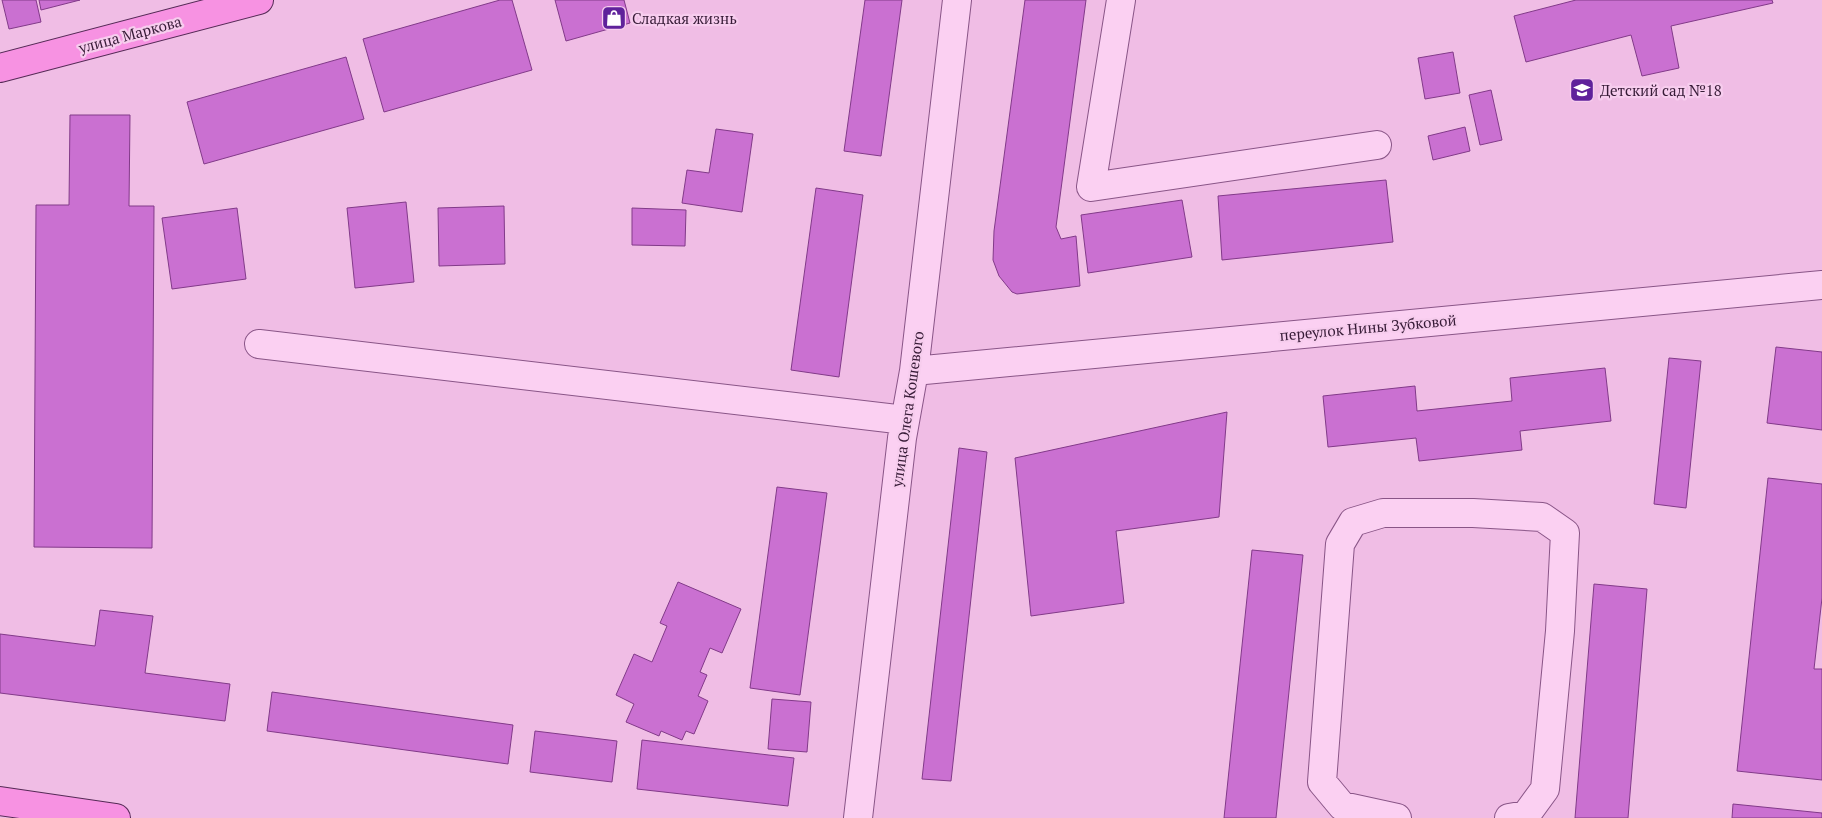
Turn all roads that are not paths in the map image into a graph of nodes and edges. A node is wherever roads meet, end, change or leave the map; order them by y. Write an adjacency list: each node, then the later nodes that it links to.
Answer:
1 (259, 0): 4 (main road, улица Маркова)
2 (956, 0): 8 (street, улица Олега Кошевого)
3 (1121, 0): 5 (street)
4 (0, 68)
5 (1377, 145)
6 (1822, 285): 8 (street, переулок Нины Зубковой)
7 (259, 344): 9 (street)
8 (914, 371): 9 (street, улица Олега Кошевого)
9 (905, 420): 12 (street, улица Олега Кошевого)
10 (0, 802): 11 (main road)
11 (116, 818)
12 (858, 818)
13 (1397, 818): 14 (street)
14 (1510, 818)

